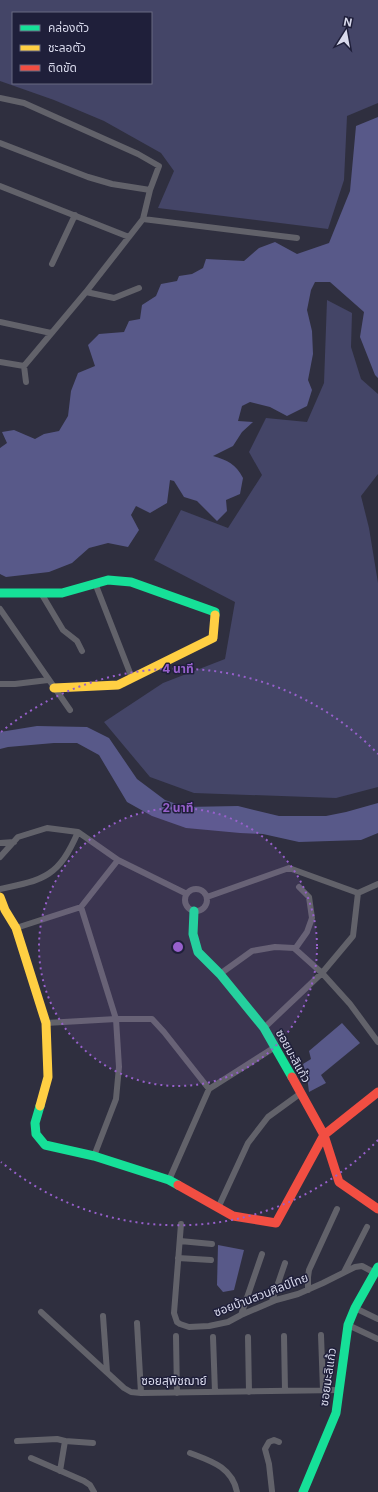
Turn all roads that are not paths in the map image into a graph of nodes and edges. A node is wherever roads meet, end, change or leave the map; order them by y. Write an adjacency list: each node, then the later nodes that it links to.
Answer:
1 (0, 98): 4 (street)
2 (0, 143): 4 (street)
3 (0, 186): 5 (street)
4 (150, 190): 6 (street)
5 (75, 215): 7 (street); 9 (street)
6 (143, 219): 7 (street); 8 (street)
7 (129, 237): 11 (street)
8 (297, 238)
9 (52, 264)
10 (139, 288): 11 (street)
11 (86, 292): 13 (street)
12 (0, 322): 13 (street)
13 (51, 333): 15 (street)
14 (0, 362): 15 (street)
15 (24, 366): 16 (street)
16 (26, 382)
17 (95, 583): 19 (street); 22 (street); 22 (street)
18 (0, 593): 19 (street)
19 (42, 593): 21 (street)
20 (1, 613): 24 (street)
21 (82, 651)
22 (132, 678): 24 (street)
23 (0, 684): 24 (street)
24 (51, 684): 25 (street)
25 (70, 710)
26 (78, 832): 27 (street); 30 (street); 33 (street)
27 (14, 842): 28 (street); 29 (street)
28 (0, 843)
29 (0, 857)
30 (118, 860): 35 (street); 39 (street)
31 (378, 884): 34 (street)
32 (299, 887): 42 (street)
33 (0, 889)
34 (358, 892): 37 (street); 43 (street)
35 (187, 894): 37 (street); 40 (street)
36 (0, 897): 38 (street)
37 (207, 897): 40 (street)
38 (2, 907): 41 (street)
39 (81, 907): 41 (street); 45 (street)
40 (194, 911): 44 (street, ซอยมะลิแก้ว)
41 (16, 928): 46 (street)
42 (295, 949): 43 (street); 44 (street)
43 (322, 973): 47 (street); 48 (street)
44 (220, 974): 47 (street, ซอยมะลิแก้ว)
45 (116, 1019): 46 (street); 50 (street); 54 (street)
46 (46, 1023): 54 (street)
47 (264, 1028): 49 (street, ซอยมะลิแก้ว)
48 (378, 1042)
49 (275, 1047): 50 (street); 52 (street, ซอยมะลิแก้ว)
50 (209, 1089): 55 (street)
51 (378, 1092): 53 (street)
52 (301, 1093): 53 (street, ซอยมะลิแก้ว); 56 (street)
53 (324, 1135): 56 (street); 58 (street, ซอยมะลิแก้ว)
54 (94, 1156): 55 (street)
55 (169, 1180): 56 (street)
56 (218, 1208)
57 (337, 1209): 69 (street)
58 (378, 1209)
59 (181, 1224): 61 (street, ซอยบ้านสวนศิลป์ไทย)
60 (367, 1227): 68 (street)
61 (180, 1241): 62 (street); 64 (street, ซอยบ้านสวนศิลป์ไทย)
62 (212, 1244)
63 (262, 1254): 73 (street)
64 (178, 1258): 65 (street); 73 (street, ซอยบ้านสวนศิลป์ไทย)
65 (211, 1260)
66 (285, 1263): 70 (street)
67 (376, 1270): 68 (street, ซอยบ้านสวนศิลป์ไทย); 71 (street, ซอยมะลิแก้ว)
68 (344, 1272): 69 (street, ซอยบ้านสวนศิลป์ไทย)
69 (308, 1290): 70 (street, ซอยบ้านสวนศิลป์ไทย)
70 (272, 1301): 73 (street, ซอยบ้านสวนศิลป์ไทย)
71 (355, 1308): 75 (street); 77 (street, ซอยมะลิแก้ว)
72 (41, 1312): 84 (street, ซอยสุพิชฌาย์)
73 (241, 1315)
74 (103, 1316): 84 (street)
75 (378, 1319)
76 (137, 1323): 90 (street)
77 (348, 1325): 83 (street); 86 (street, ซอยมะลิแก้ว)
78 (176, 1336): 91 (street)
79 (284, 1336): 87 (street)
80 (321, 1336): 85 (street)
81 (213, 1337): 88 (street)
82 (248, 1337): 89 (street)
83 (378, 1339)
84 (107, 1372): 90 (street, ซอยสุพิชฌาย์)
85 (323, 1390): 86 (street, ซอยสุพิชฌาย์); 87 (street, ซอยสุพิชฌาย์)
86 (339, 1390): 102 (street, ซอยมะลิแก้ว)
87 (285, 1391): 89 (street, ซอยสุพิชฌาย์)
88 (215, 1392): 89 (street, ซอยสุพิชฌาย์); 91 (street, ซอยสุพิชฌาย์)
89 (249, 1392)
90 (141, 1393): 91 (street, ซอยสุพิชฌาย์)
91 (177, 1393)
92 (16, 1441): 93 (street)
93 (65, 1441): 95 (street); 98 (street)
94 (279, 1442): 99 (street)
95 (93, 1443)
96 (190, 1454): 101 (street)
97 (31, 1458): 98 (street)
98 (60, 1471): 100 (street)
99 (272, 1491)
100 (94, 1492)
101 (237, 1492)
102 (303, 1492)

